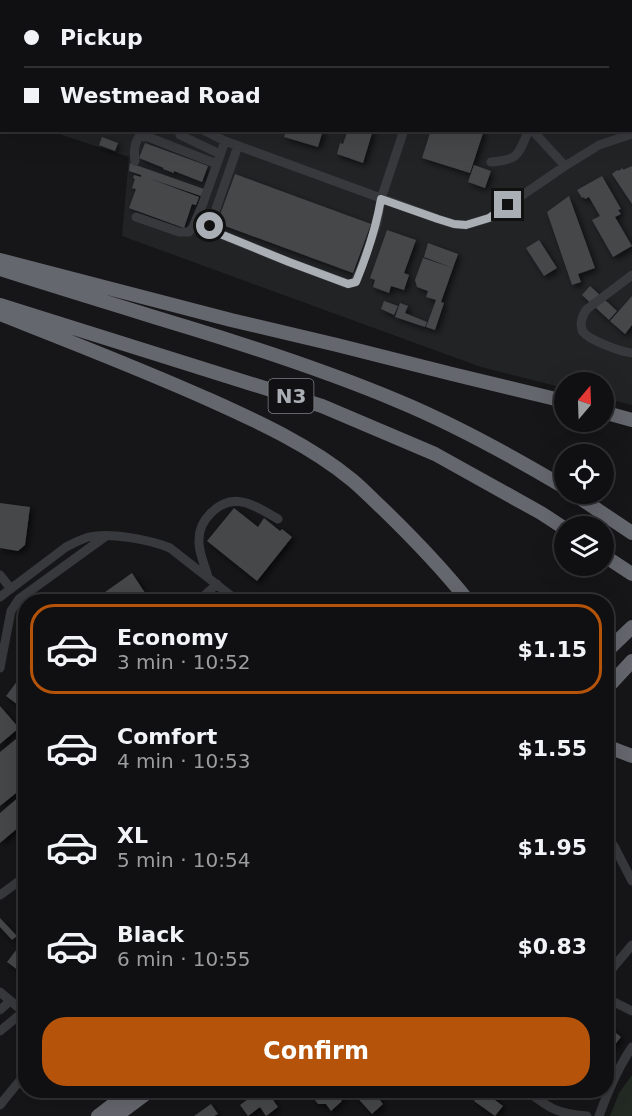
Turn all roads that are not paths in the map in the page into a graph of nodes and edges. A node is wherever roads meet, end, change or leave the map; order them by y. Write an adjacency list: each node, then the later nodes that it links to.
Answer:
1 (207, 132): 7 (street)
2 (403, 132): 14 (street)
3 (529, 132): 11 (street)
4 (532, 132): 13 (street)
5 (632, 134): 13 (street)
6 (180, 135): 9 (street)
7 (225, 141): 8 (street); 9 (street)
8 (238, 146): 14 (street); 14 (street)
9 (220, 154): 12 (street)
10 (135, 161): 12 (street)
11 (491, 162)
12 (216, 164): 15 (street)
13 (566, 166): 14 (street)
14 (381, 199)
15 (136, 216)
16 (0, 260): 22 (highway)
17 (0, 269): 25 (highway, N3)
18 (632, 274): 21 (street)
19 (0, 305): 28 (highway, N3)
20 (0, 314): 40 (highway)
21 (632, 353)
22 (554, 399)
23 (614, 415): 24 (highway)
24 (632, 420)
25 (554, 481)
26 (589, 504): 29 (highway)
27 (278, 519): 34 (street)
28 (554, 521)
29 (632, 533)
30 (106, 536): 34 (street); 36 (street); 37 (street)
31 (614, 562): 32 (highway)
32 (632, 574)
33 (0, 575): 36 (street)
34 (208, 577): 35 (street)
35 (217, 584): 38 (street); 39 (street)
36 (11, 589): 41 (street)
37 (26, 594)
38 (206, 594)
39 (229, 594)
40 (462, 594)
41 (0, 597)
42 (18, 600): 46 (street)
43 (632, 627): 44 (highway)
44 (614, 644)
45 (632, 662): 47 (highway)
46 (0, 668)
47 (614, 681)
48 (614, 749): 49 (highway)
49 (632, 756)
50 (614, 855): 51 (street)
51 (632, 881)
52 (18, 882): 53 (street)
53 (0, 895)
54 (632, 945): 55 (street)
55 (614, 966)
56 (0, 992): 57 (street)
57 (10, 1001): 59 (street); 60 (street)
58 (614, 1002): 61 (street)
59 (18, 1008)
60 (0, 1010)
61 (632, 1011)
62 (18, 1018): 63 (street)
63 (0, 1031)
64 (632, 1047): 65 (street)
65 (614, 1078)
66 (18, 1083): 71 (street)
67 (122, 1098): 72 (highway)
68 (140, 1098): 73 (highway)
69 (536, 1098): 74 (street)
70 (605, 1098): 75 (street)
71 (0, 1105)
72 (98, 1116)
73 (116, 1116)
74 (587, 1116)
75 (599, 1116)

